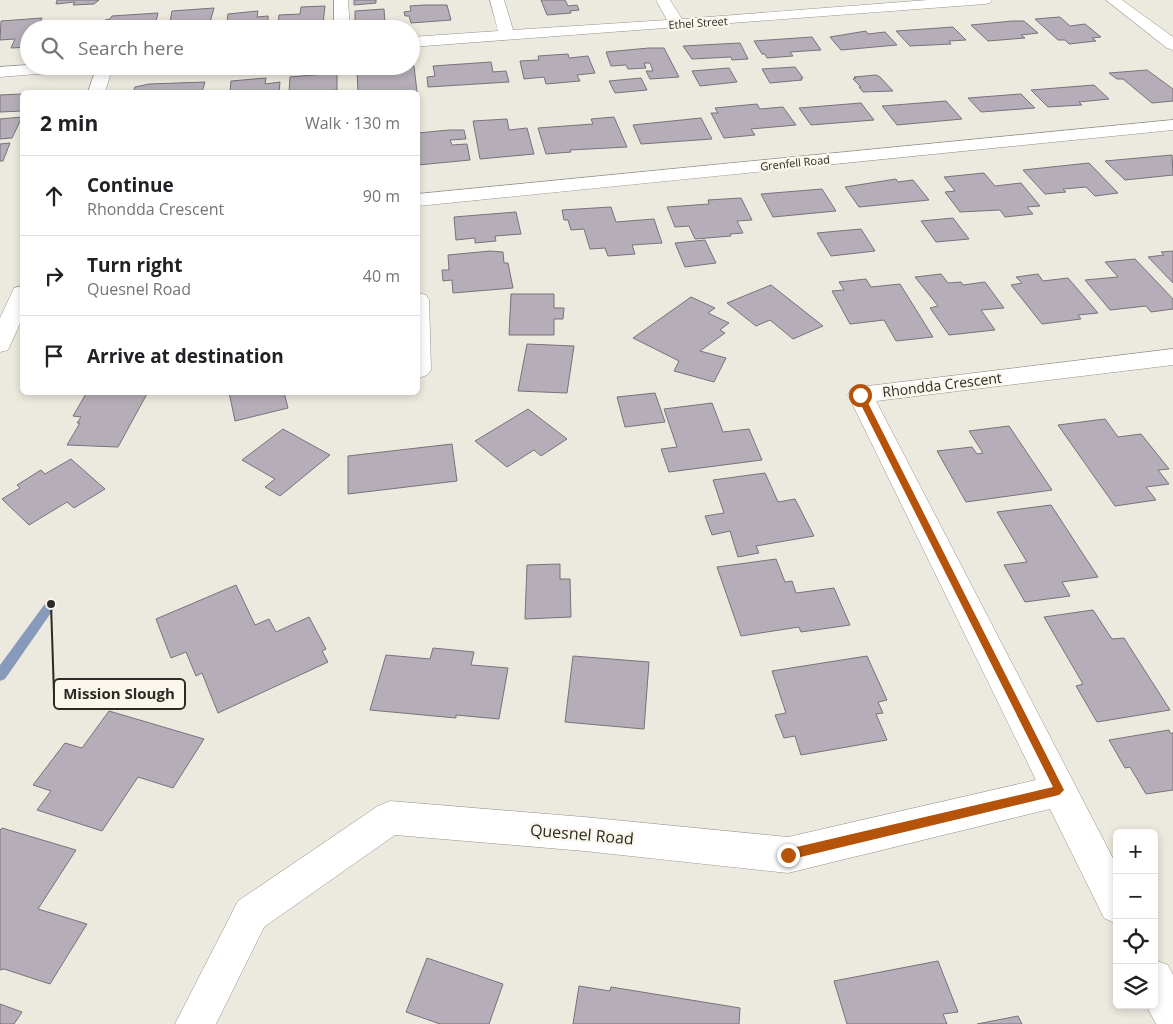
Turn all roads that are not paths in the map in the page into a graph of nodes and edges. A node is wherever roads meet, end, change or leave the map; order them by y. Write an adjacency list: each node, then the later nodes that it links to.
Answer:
1 (341, 0): 9 (street)
2 (497, 0): 11 (street)
3 (663, 0): 10 (street)
4 (820, 0): 8 (street)
5 (985, 0): 7 (street, Ethel Street)
6 (1113, 0): 13 (street)
7 (960, 1): 8 (street, Ethel Street)
8 (830, 13): 10 (street, Ethel Street)
9 (342, 20)
10 (677, 24): 11 (street, Ethel Street)
11 (507, 36): 12 (street, Ethel Street)
12 (420, 41)
13 (1173, 45)
14 (20, 70): 15 (street)
15 (0, 72)
16 (102, 75): 17 (street)
17 (98, 90)
18 (1173, 125): 19 (street, Grenfell Road)
19 (420, 200)
20 (20, 299): 21 (street)
21 (0, 345)
22 (1173, 357): 23 (street, Rhondda Crescent)
23 (1059, 790): 24 (street, Rhondda Crescent); 27 (street, Quesnel Road)
24 (1113, 896)
25 (1158, 987): 26 (street)
26 (1173, 1016)
27 (195, 1024)

